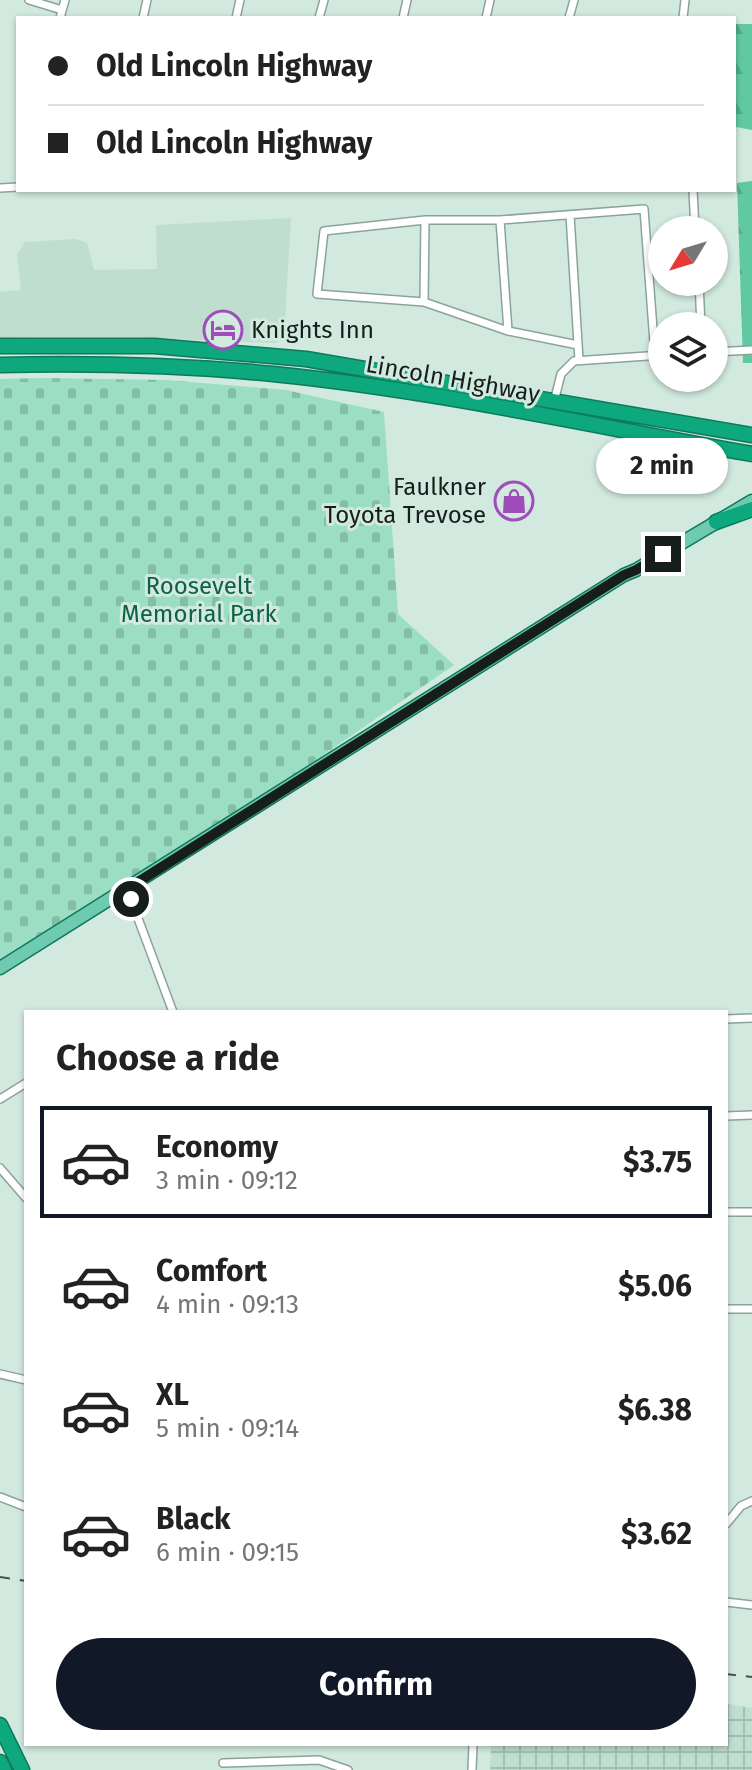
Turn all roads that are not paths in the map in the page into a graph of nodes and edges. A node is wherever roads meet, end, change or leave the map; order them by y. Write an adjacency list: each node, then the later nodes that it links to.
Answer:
1 (29, 0): 3 (street)
2 (65, 0): 3 (street)
3 (61, 14)
4 (693, 192): 6 (street)
5 (570, 215): 8 (street); 10 (street); 12 (street)
6 (694, 216)
7 (425, 220): 8 (street); 9 (street); 9 (street)
8 (500, 220): 11 (street)
9 (424, 302): 11 (street)
10 (654, 312)
11 (508, 331): 12 (street)
12 (578, 345): 17 (street)
13 (0, 346): 19 (highway, Lincoln Highway)
14 (752, 350): 15 (street)
15 (728, 351)
16 (648, 356): 17 (street)
17 (579, 360): 19 (street)
18 (0, 365): 21 (highway, Lincoln Highway)
19 (554, 402): 20 (highway, Lincoln Highway)
20 (752, 435)
21 (752, 454)
22 (752, 491): 26 (main road)
23 (752, 501): 25 (main road)
24 (752, 509): 25 (highway)
25 (716, 522): 26 (main road)
26 (624, 575): 27 (main road)
27 (127, 889): 28 (main road); 29 (street)
28 (0, 968)
29 (172, 1010)
30 (752, 1018): 31 (street)
31 (728, 1019)
32 (24, 1084): 33 (street)
33 (0, 1099)
34 (752, 1115): 35 (street)
35 (728, 1116)
36 (0, 1168): 37 (street)
37 (24, 1196)
38 (728, 1212): 39 (street)
39 (752, 1212)
40 (728, 1309): 41 (street)
41 (752, 1309)
42 (0, 1374): 43 (street)
43 (24, 1380)
44 (0, 1497): 46 (street)
45 (752, 1501): 47 (street)
46 (24, 1506)
47 (728, 1522)
48 (728, 1602): 49 (street)
49 (752, 1605)
50 (0, 1725): 55 (highway)
51 (473, 1746): 57 (street)
52 (0, 1762): 54 (highway)
53 (223, 1763): 56 (street)
54 (4, 1770)
55 (22, 1770)
56 (348, 1770)
57 (472, 1770)

